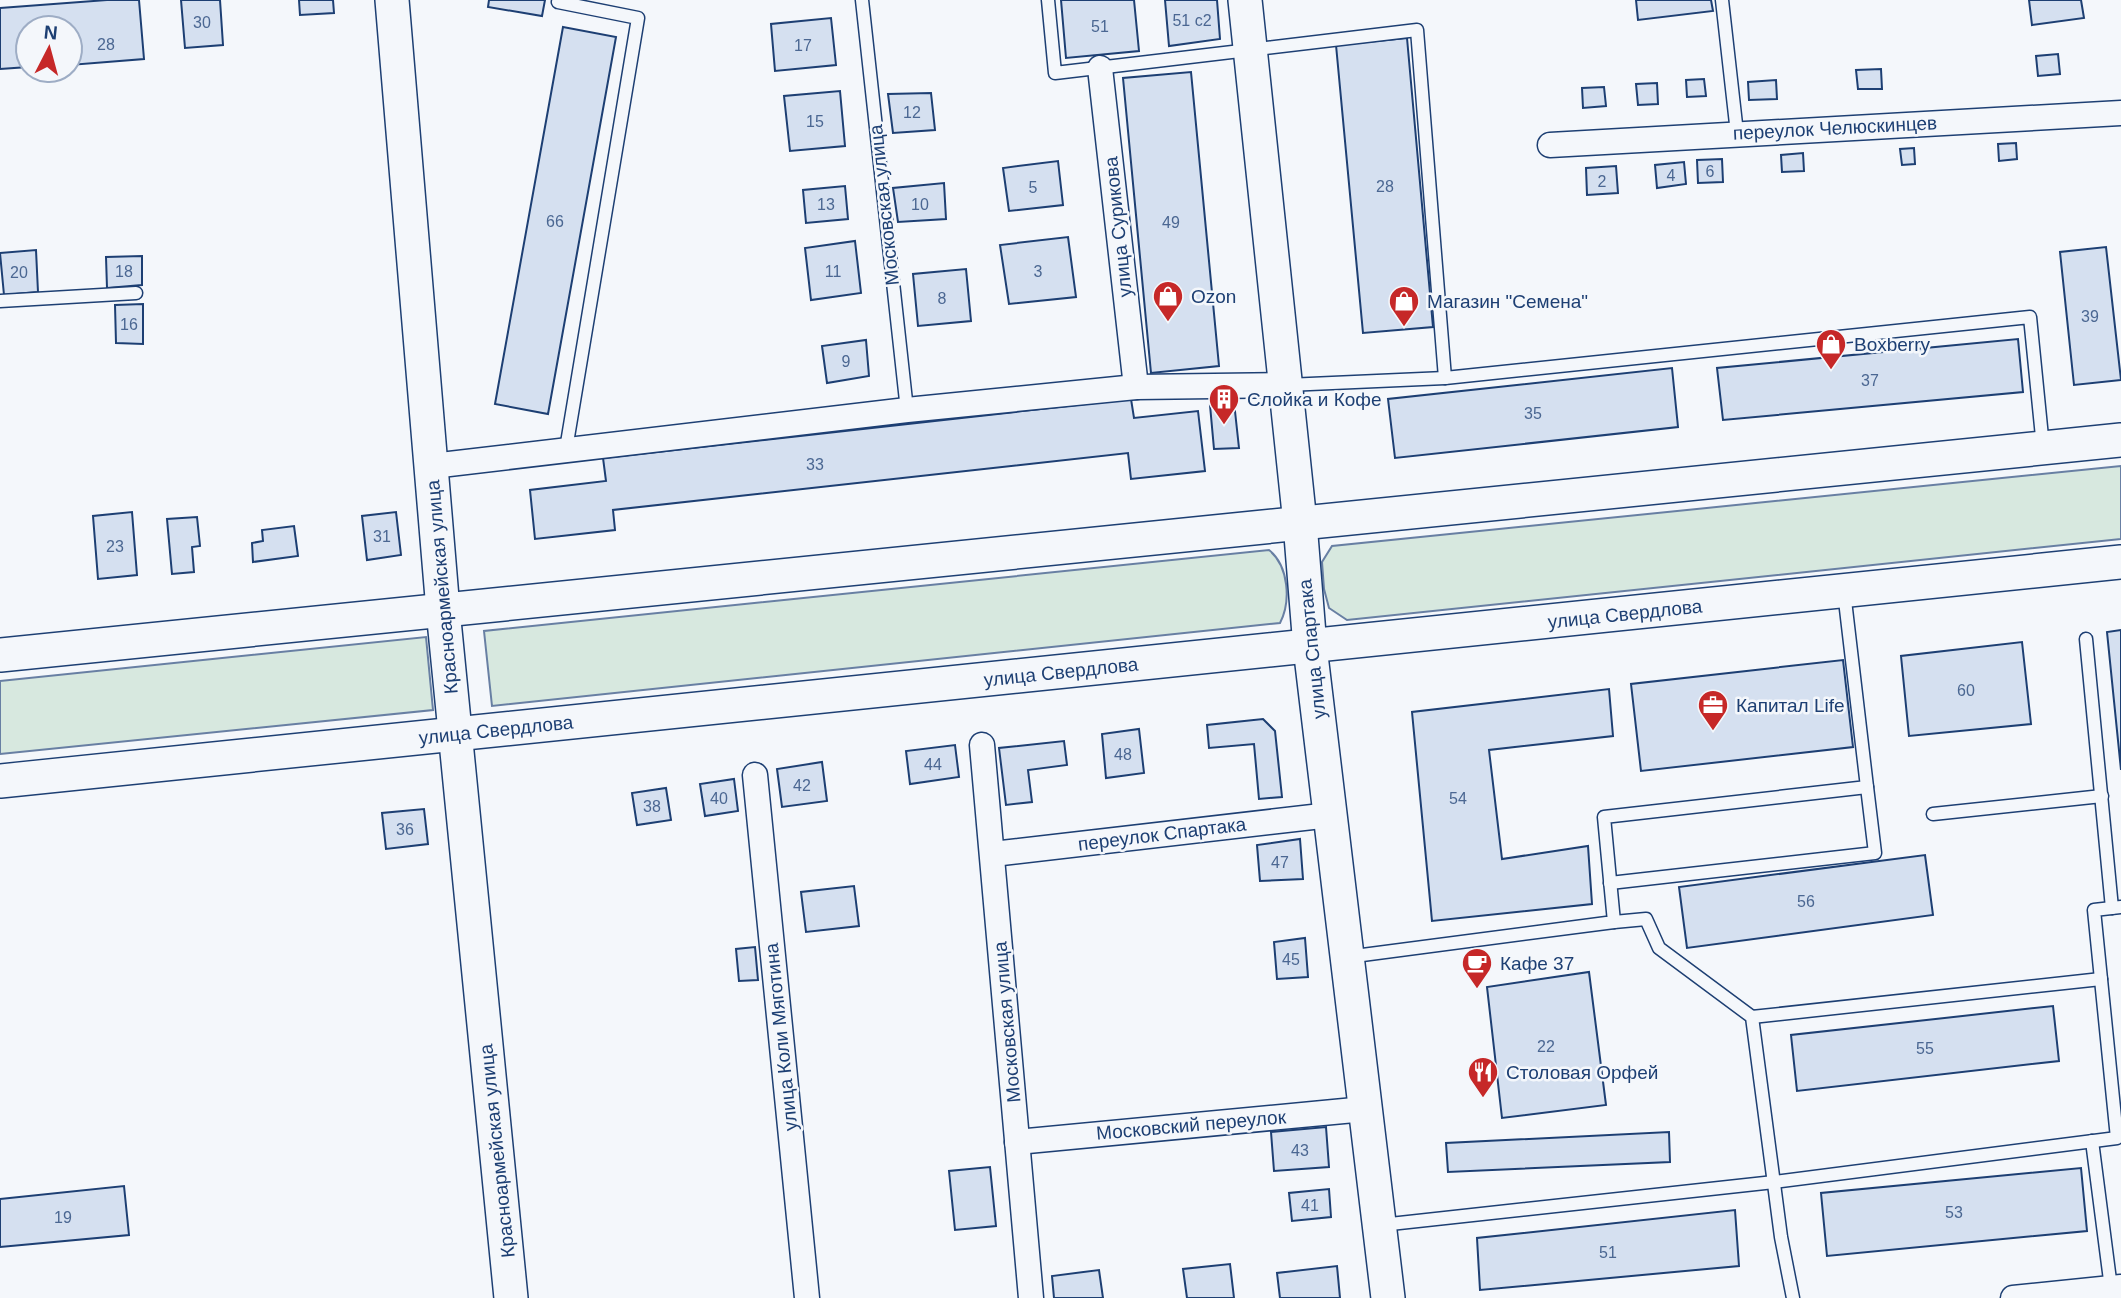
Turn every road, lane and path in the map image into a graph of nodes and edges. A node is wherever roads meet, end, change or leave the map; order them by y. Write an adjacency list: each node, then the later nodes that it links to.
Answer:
1 (392, 0): 21 (main road, Красноармейская улица)
2 (559, 0): 20 (lane)
3 (862, 0): 17 (lane, Московская улица)
4 (1048, 0): 8 (lane)
5 (1245, 0): 7 (main road, улица Спартака)
6 (1722, 0): 10 (lane)
7 (1250, 51): 8 (lane); 14 (lane); 15 (main road, улица Спартака)
8 (1100, 68): 16 (street, улица Сурикова)
9 (2121, 113): 10 (street, переулок Челюскинцев)
10 (1737, 133): 11 (street, переулок Челюскинцев)
11 (1550, 145)
12 (136, 293): 13 (lane)
13 (0, 301)
14 (1445, 378): 15 (lane); 19 (lane)
15 (1285, 385): 16 (street); 22 (main road, улица Спартака)
16 (1136, 387): 17 (street)
17 (907, 410): 20 (street)
18 (2121, 440): 19 (main road)
19 (2043, 448): 22 (main road)
20 (566, 449): 21 (street)
21 (432, 466): 25 (main road, Красноармейская улица)
22 (1300, 523): 25 (main road); 27 (main road, улица Спартака)
23 (2121, 562): 24 (main road, улица Свердлова)
24 (1844, 590): 27 (main road, улица Свердлова); 33 (lane)
25 (443, 610): 28 (main road); 29 (main road, Красноармейская улица)
26 (2086, 639): 34 (lane)
27 (1310, 647): 29 (main road, улица Свердлова); 36 (main road, улица Спартака)
28 (0, 655)
29 (456, 734): 32 (main road, улица Свердлова); 50 (main road, Красноармейская улица)
30 (982, 745): 37 (street, Московская улица)
31 (755, 775): 51 (street, улица Коли Мяготина)
32 (0, 781)
33 (1867, 787): 38 (lane); 38 (lane)
34 (2102, 796): 35 (lane); 39 (lane)
35 (1933, 814)
36 (1330, 815): 37 (street, переулок Спартака); 41 (main road, улица Спартака)
37 (993, 854): 45 (street, Московская улица)
38 (1610, 883): 40 (lane)
39 (2116, 908): 42 (lane)
40 (1614, 922): 41 (lane); 43 (lane)
41 (1347, 957): 44 (main road, улица Спартака)
42 (2101, 979): 43 (lane); 46 (lane)
43 (1752, 1017): 47 (lane)
44 (1365, 1109): 45 (street, Московский переулок); 48 (main road, улица Спартака)
45 (1017, 1142): 52 (street, Московская улица)
46 (2092, 1142): 47 (lane); 49 (lane)
47 (1774, 1182): 48 (lane); 54 (lane)
48 (1380, 1225): 53 (main road, улица Спартака)
49 (2116, 1287): 55 (street)
50 (511, 1298)
51 (807, 1298)
52 (1031, 1298)
53 (1388, 1298)
54 (1793, 1298)
55 (2012, 1298)

